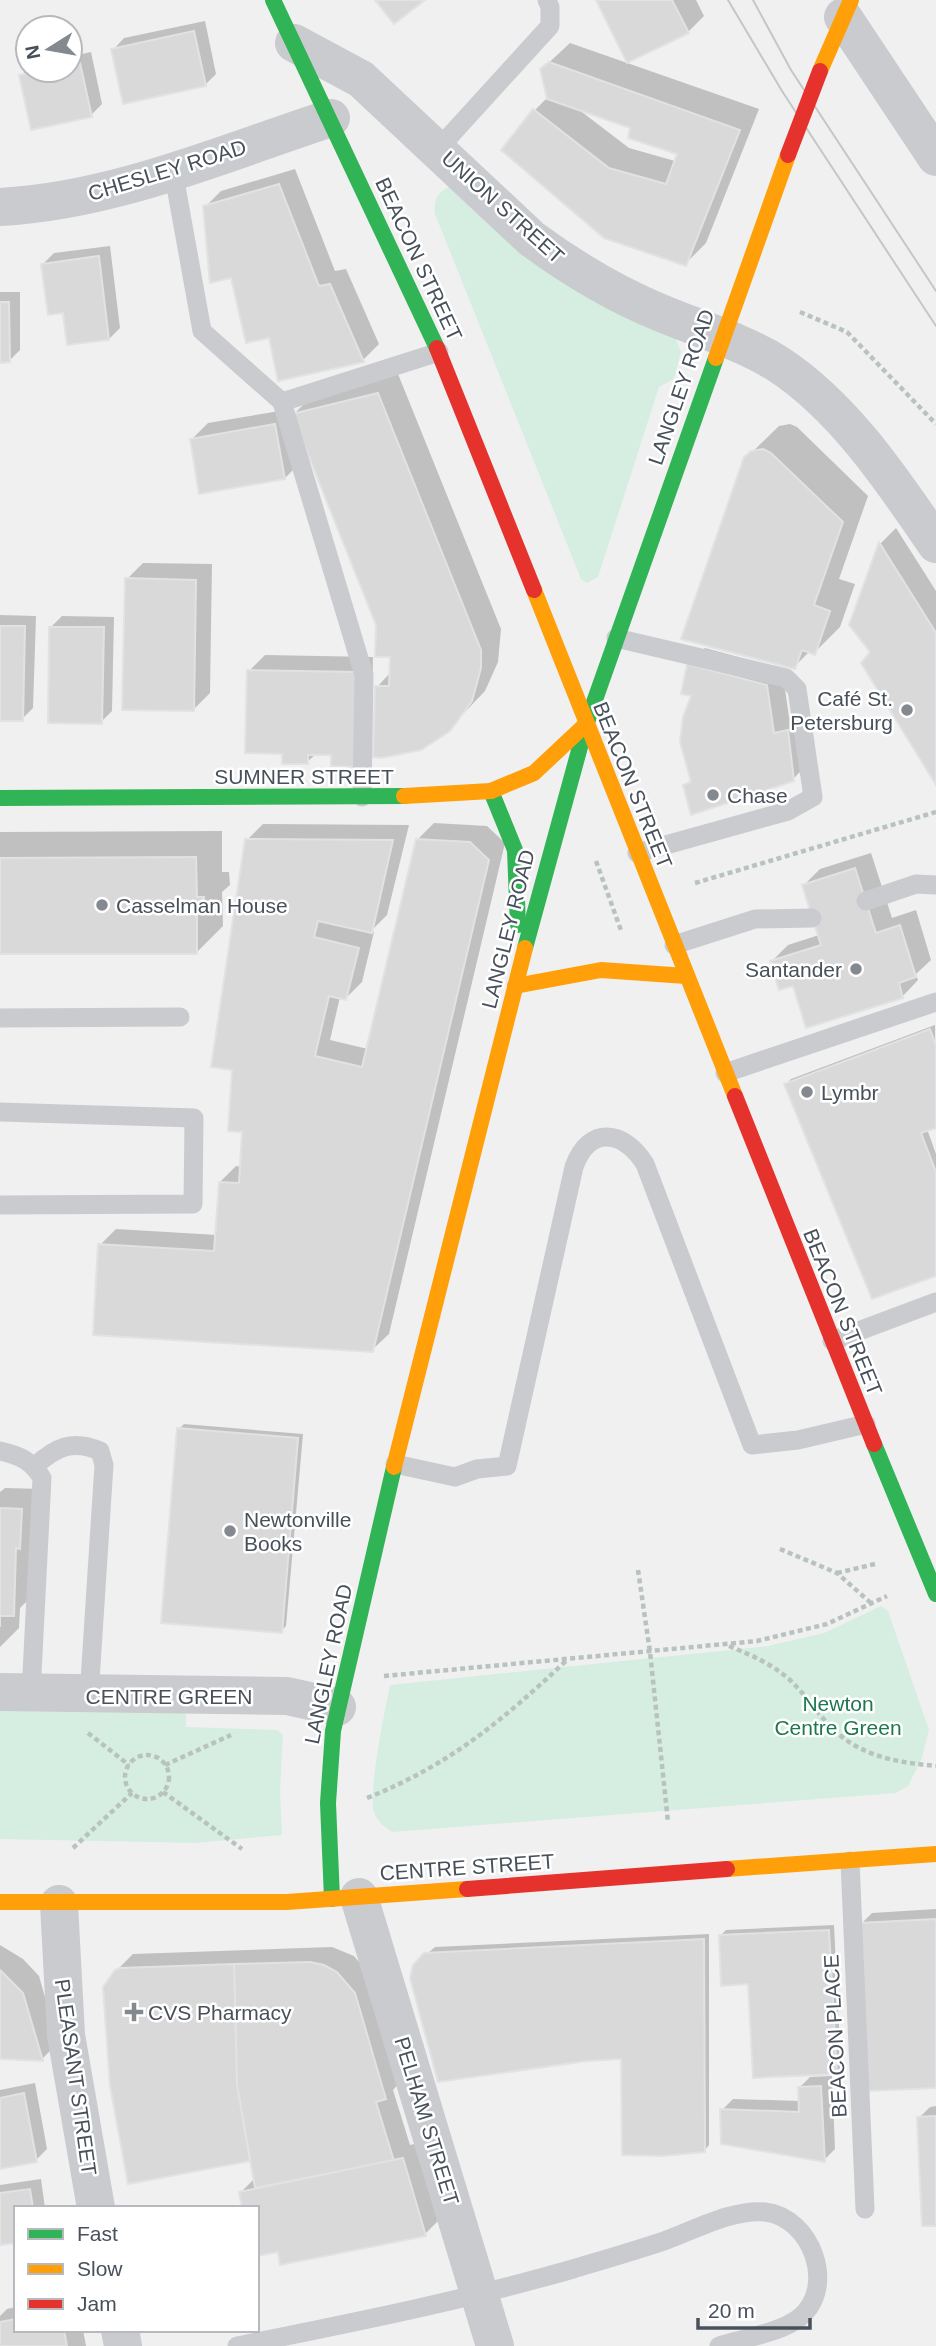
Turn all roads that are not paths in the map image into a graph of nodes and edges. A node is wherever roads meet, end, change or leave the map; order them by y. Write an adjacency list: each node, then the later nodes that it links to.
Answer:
1 (273, 0): 4 (main road, BEACON STREET)
2 (547, 0): 6 (lane)
3 (847, 8): 7 (street); 10 (main road, LANGLEY ROAD, bridge)
4 (294, 43): 5 (main road, BEACON STREET); 6 (street, UNION STREET)
5 (331, 118): 8 (street, CHESLEY ROAD); 11 (main road, BEACON STREET)
6 (438, 149): 10 (street, UNION STREET)
7 (936, 157)
8 (173, 170): 9 (street, CHESLEY ROAD); 12 (lane)
9 (0, 207)
10 (720, 339): 13 (street, UNION STREET); 14 (main road, LANGLEY ROAD)
11 (439, 352): 12 (lane); 15 (main road, BEACON STREET)
12 (282, 402): 17 (lane)
13 (936, 544)
14 (616, 638): 15 (main road, LANGLEY ROAD); 19 (lane)
15 (586, 725): 16 (main road, SUMNER STREET); 19 (main road, BEACON STREET); 25 (main road, LANGLEY ROAD)
16 (491, 791): 17 (main road, SUMNER STREET); 25 (main road)
17 (362, 797): 18 (main road, SUMNER STREET)
18 (0, 798)
19 (637, 853): 23 (main road, BEACON STREET)
20 (936, 885): 21 (lane)
21 (866, 901)
22 (812, 918): 23 (lane)
23 (674, 945): 24 (main road, BEACON STREET)
24 (686, 976): 25 (main road); 29 (main road, BEACON STREET)
25 (517, 979): 36 (main road, LANGLEY ROAD)
26 (936, 1002): 29 (lane)
27 (180, 1017): 28 (lane)
28 (0, 1018)
29 (725, 1073): 33 (main road, BEACON STREET)
30 (0, 1112): 31 (lane)
31 (0, 1205)
32 (936, 1302): 33 (lane)
33 (832, 1341): 34 (main road, BEACON STREET)
34 (866, 1424): 36 (lane); 38 (main road, BEACON STREET)
35 (0, 1451): 37 (lane)
36 (396, 1465): 41 (main road, LANGLEY ROAD)
37 (35, 1466): 39 (lane); 40 (lane)
38 (936, 1594)
39 (16, 1692): 40 (street, CENTRE GREEN)
40 (89, 1696): 41 (street, CENTRE GREEN)
41 (337, 1707): 44 (main road, LANGLEY ROAD)
42 (936, 1854): 43 (main road, CENTRE STREET)
43 (850, 1861): 44 (main road, CENTRE STREET); 48 (lane, BEACON PLACE)
44 (345, 1898): 46 (main road, CENTRE STREET); 49 (street, PELHAM STREET)
45 (0, 1902): 46 (main road, CENTRE STREET)
46 (59, 1904): 47 (street, PLEASANT STREET)
47 (96, 2206)
48 (866, 2210)
49 (480, 2296): 50 (lane); 51 (street, PELHAM STREET); 52 (lane)
50 (237, 2346)
51 (495, 2346)
52 (719, 2346)

